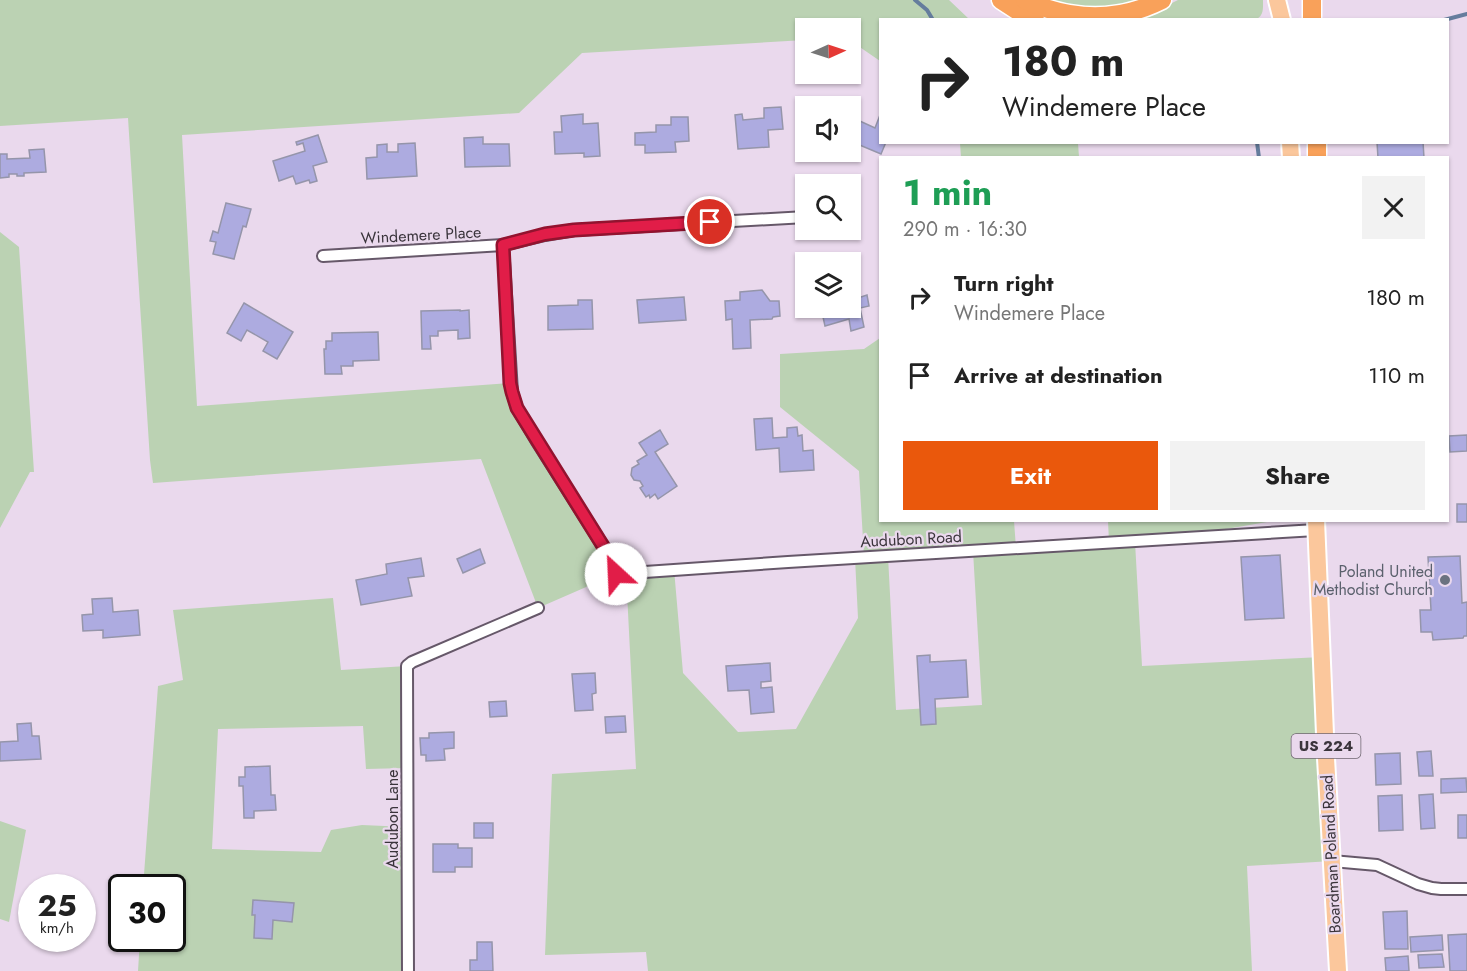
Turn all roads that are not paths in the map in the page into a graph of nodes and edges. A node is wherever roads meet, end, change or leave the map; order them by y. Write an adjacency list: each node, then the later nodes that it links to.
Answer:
1 (1000, 0): 7 (highway)
2 (1025, 0): 3 (highway)
3 (1162, 0)
4 (1277, 0): 8 (main road)
5 (1289, 0): 9 (main road)
6 (1312, 0): 10 (highway)
7 (1031, 18)
8 (1283, 18)
9 (1284, 18)
10 (1312, 18)
11 (795, 218): 12 (street, Windemere Place)
12 (503, 245): 13 (street, Windemere Place); 14 (street, Audubon Road)
13 (323, 256)
14 (1316, 525): 16 (main road, Boardman Poland Road / US 224)
15 (538, 608): 18 (street, Audubon Lane)
16 (1332, 861): 17 (street); 19 (main road, Boardman Poland Road / US 224)
17 (1467, 889)
18 (408, 971)
19 (1338, 971)

